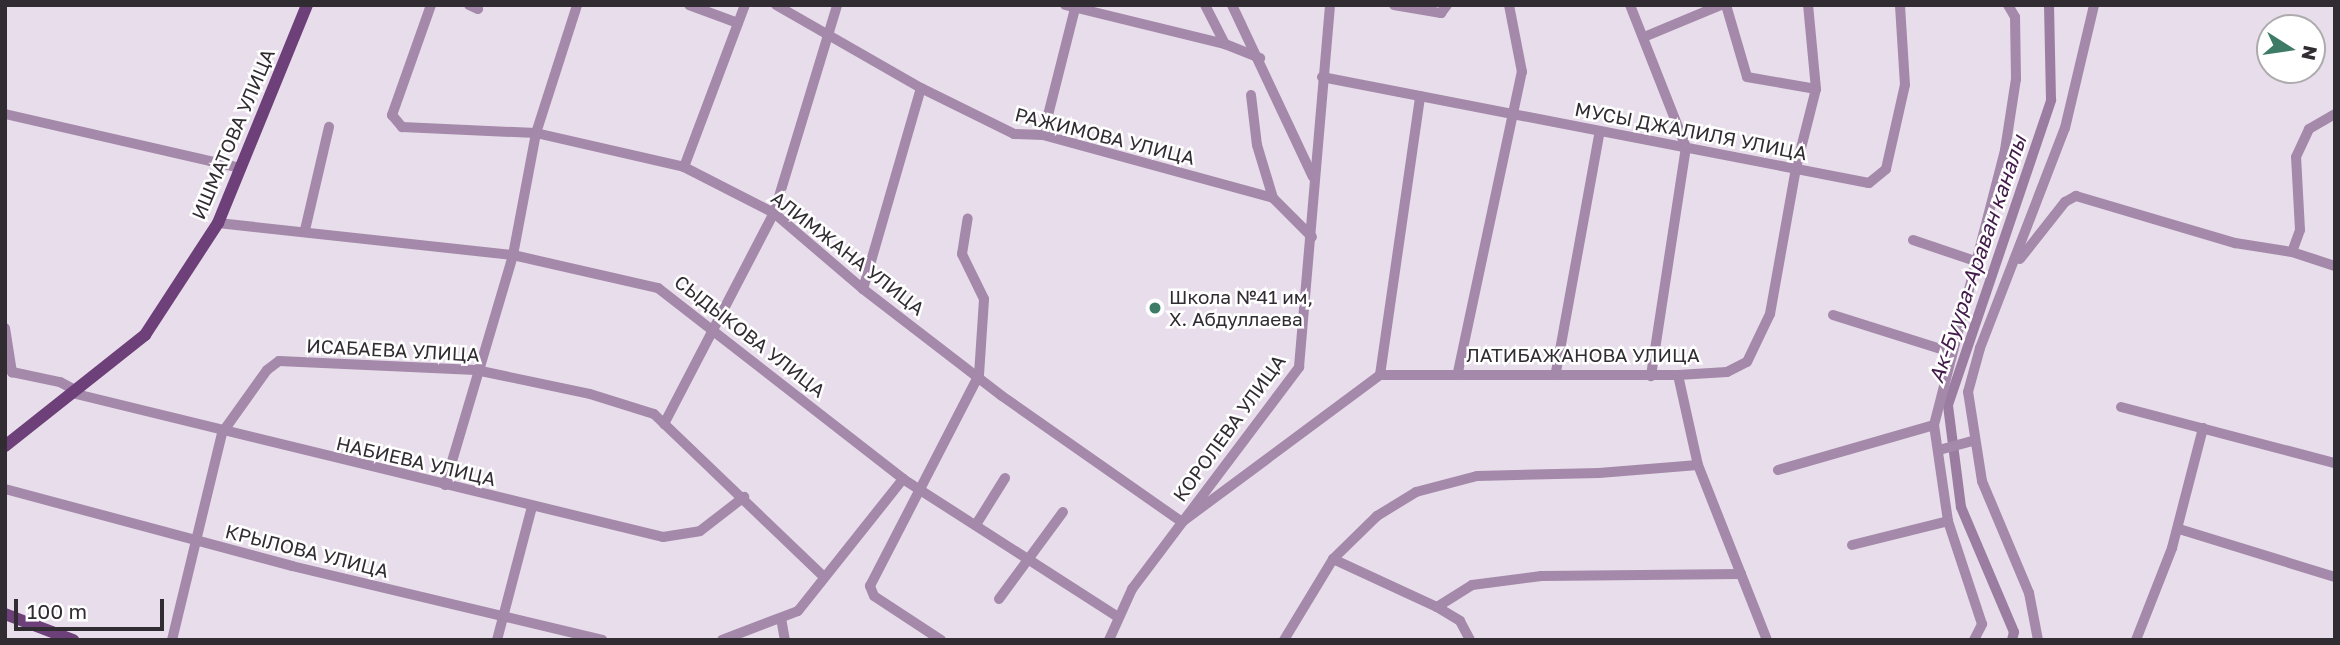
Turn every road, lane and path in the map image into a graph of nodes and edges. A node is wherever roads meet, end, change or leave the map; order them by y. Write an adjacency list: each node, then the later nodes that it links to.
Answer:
1 (307, 5): 41 (main road, ИШМАТОВА УЛИЦА)
2 (431, 5): 37 (street, АЛИМЖАНА УЛИЦА)
3 (577, 5): 37 (street)
4 (690, 5): 22 (street)
5 (745, 5): 22 (street)
6 (776, 5): 23 (street, РАЖИМОВА УЛИЦА)
7 (837, 5): 23 (street)
8 (1065, 5): 21 (street)
9 (1205, 5): 25 (street)
10 (1232, 5): 26 (street)
11 (1330, 5): 27 (street, КОРОЛЕВА УЛИЦА)
12 (1394, 5): 13 (street)
13 (1447, 5)
14 (1509, 5): 33 (street)
15 (1630, 5): 24 (street)
16 (1724, 5): 24 (street); 29 (street)
17 (1808, 5): 29 (street, ЛАТИБАЖАНОВА УЛИЦА)
18 (1900, 5): 42 (street, МУСЫ ДЖАЛИЛЯ УЛИЦА)
19 (2008, 5): 53 (street)
20 (2094, 5): 54 (street)
21 (1077, 7): 25 (street); 38 (street)
22 (738, 23): 40 (street)
23 (831, 32): 28 (street, РАЖИМОВА УЛИЦА); 45 (street)
24 (1644, 37): 39 (street)
25 (1225, 44): 26 (street)
26 (1260, 58): 43 (street)
27 (1322, 78): 31 (street, МУСЫ ДЖАЛИЛЯ УЛИЦА); 43 (street, КОРОЛЕВА УЛИЦА)
28 (921, 88): 38 (street, РАЖИМОВА УЛИЦА); 56 (street)
29 (1816, 89): 42 (street, ЛАТИБАЖАНОВА УЛИЦА)
30 (1251, 95): 44 (street)
31 (1420, 96): 33 (street, МУСЫ ДЖАЛИЛЯ УЛИЦА); 65 (street)
32 (5, 114): 41 (street)
33 (1512, 114): 36 (street, МУСЫ ДЖАЛИЛЯ УЛИЦА); 62 (street)
34 (2335, 114): 51 (street)
35 (329, 127): 48 (street)
36 (1600, 131): 39 (street, МУСЫ ДЖАЛИЛЯ УЛИЦА); 63 (street)
37 (536, 133): 40 (street, АЛИМЖАНА УЛИЦА); 52 (street)
38 (1043, 135): 44 (street, РАЖИМОВА УЛИЦА)
39 (1686, 147): 42 (street, МУСЫ ДЖАЛИЛЯ УЛИЦА); 67 (street)
40 (684, 167): 45 (street, АЛИМЖАНА УЛИЦА)
41 (240, 168): 47 (main road, ИШМАТОВА УЛИЦА)
42 (1796, 169): 66 (street, ЛАТИБАЖАНОВА УЛИЦА)
43 (1314, 180): 49 (street, КОРОЛЕВА УЛИЦА)
44 (1273, 198): 49 (street, РАЖИМОВА УЛИЦА)
45 (774, 213): 56 (street, АЛИМЖАНА УЛИЦА); 59 (street)
46 (968, 218): 64 (street)
47 (218, 223): 48 (street, СЫДЫКОВА УЛИЦА); 68 (main road, ИШМАТОВА УЛИЦА)
48 (305, 230): 52 (street, СЫДЫКОВА УЛИЦА)
49 (1312, 237): 89 (street, КОРОЛЕВА УЛИЦА)
50 (1913, 240): 53 (street)
51 (2292, 252): 54 (street); 55 (street)
52 (513, 254): 59 (street, СЫДЫКОВА УЛИЦА); 61 (street)
53 (1975, 261): 60 (street)
54 (2014, 266): 74 (street)
55 (2335, 266)
56 (863, 289): 64 (street, АЛИМЖАНА УЛИЦА)
57 (1833, 315): 60 (street)
58 (5, 328): 68 (street, НАБИЕВА УЛИЦА)
59 (716, 329): 70 (street); 81 (street, СЫДЫКОВА УЛИЦА)
60 (1950, 352): 71 (street)
61 (476, 370): 70 (street, ИСАБАЕВА УЛИЦА); 73 (street, ИСАБАЕВА УЛИЦА); 82 (street)
62 (1458, 372): 63 (street, ЛАТИБАЖАНОВА УЛИЦА); 65 (street, ЛАТИБАЖАНОВА УЛИЦА)
63 (1556, 372): 67 (street, ЛАТИБАЖАНОВА УЛИЦА)
64 (979, 375): 83 (street); 89 (street, АЛИМЖАНА УЛИЦА)
65 (1380, 375): 89 (street)
66 (1678, 375): 67 (street, ЛАТИБАЖАНОВА УЛИЦА); 78 (street)
67 (1651, 376)
68 (74, 392): 73 (street, НАБИЕВА УЛИЦА); 75 (main road, ИШМАТОВА УЛИЦА)
69 (2122, 407): 72 (street)
70 (664, 424): 85 (street, ИСАБАЕВА УЛИЦА)
71 (1934, 425): 76 (street); 79 (street)
72 (2203, 428): 77 (street); 91 (street)
73 (222, 433): 82 (street, НАБИЕВА УЛИЦА); 92 (street, ИСАБАЕВА УЛИЦА)
74 (1973, 440): 76 (street); 117 (street)
75 (5, 446)
76 (1939, 450): 88 (street)
77 (2335, 463)
78 (1698, 465): 95 (street); 96 (street)
79 (1778, 470)
80 (1006, 478): 90 (street)
81 (903, 479): 83 (street, СЫДЫКОВА УЛИЦА); 97 (street)
82 (445, 485): 86 (street, НАБИЕВА УЛИЦА)
83 (921, 486): 90 (street, СЫДЫКОВА УЛИЦА); 111 (street)
84 (5, 489): 92 (street, КРЫЛОВА УЛИЦА)
85 (744, 497): 86 (street, НАБИЕВА УЛИЦА); 97 (street, ИСАБАЕВА УЛИЦА)
86 (532, 507): 102 (street)
87 (1063, 512): 94 (street)
88 (1948, 521): 93 (street); 116 (street)
89 (1182, 522): 103 (street, КОРОЛЕВА УЛИЦА)
90 (976, 523): 94 (street, СЫДЫКОВА УЛИЦА)
91 (2179, 528): 98 (street); 118 (street)
92 (196, 541): 102 (street, КРЫЛОВА УЛИЦА); 106 (street, ИСАБАЕВА УЛИЦА)
93 (1852, 545)
94 (1027, 557): 99 (street); 103 (street, СЫДЫКОВА УЛИЦА)
95 (1333, 559): 100 (street); 113 (street)
96 (1741, 574): 100 (street); 115 (street)
97 (823, 576): 104 (street)
98 (2335, 577)
99 (999, 599)
100 (1437, 607): 114 (street)
101 (5, 614): 105 (main road)
102 (503, 617): 107 (street); 108 (street, КРЫЛОВА УЛИЦА)
103 (1118, 617): 112 (street, КОРОЛЕВА УЛИЦА)
104 (781, 618): 109 (street); 110 (street)
105 (73, 640)
106 (172, 640)
107 (498, 640)
108 (602, 640)
109 (722, 640)
110 (785, 640)
111 (941, 640)
112 (1109, 640)
113 (1284, 640)
114 (1469, 640)
115 (1767, 640)
116 (1974, 640)
117 (2038, 640)
118 (2136, 640)

